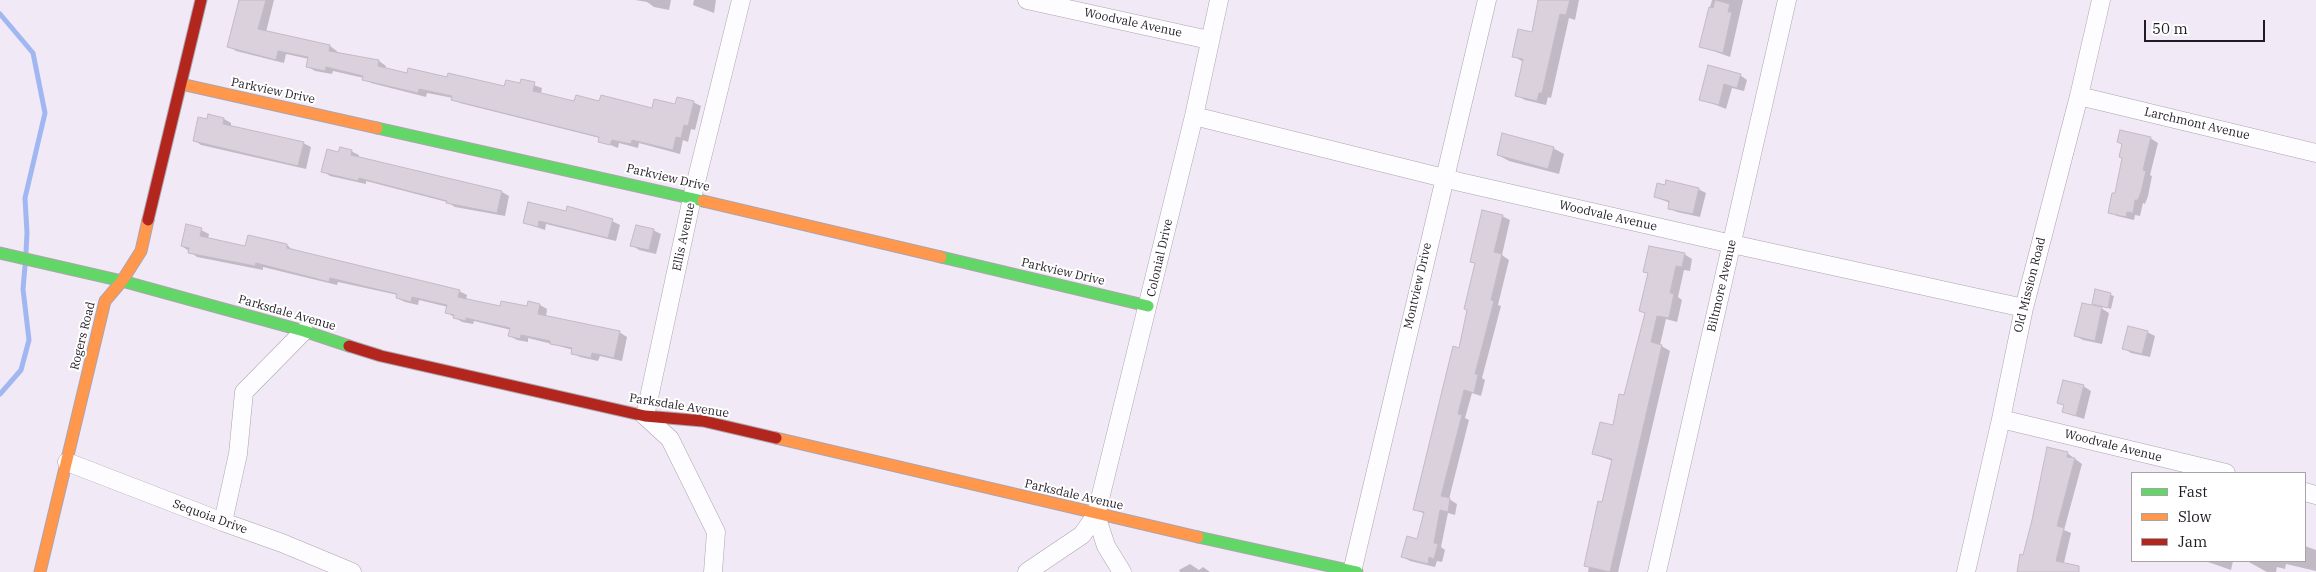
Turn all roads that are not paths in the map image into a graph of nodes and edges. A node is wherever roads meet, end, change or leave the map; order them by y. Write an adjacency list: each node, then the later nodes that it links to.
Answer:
1 (201, 0): 9 (street, Rogers Road)
2 (741, 0): 14 (street, Ellis Avenue)
3 (1027, 0): 8 (street, Woodvale Avenue)
4 (1219, 0): 8 (street, Colonial Drive)
5 (1487, 0): 13 (street, Montview Drive)
6 (1787, 0): 15 (street, Biltmore Avenue)
7 (2101, 0): 10 (street, Old Mission Road)
8 (1209, 40): 11 (street, Colonial Drive)
9 (181, 84): 14 (street, Parkview Drive); 17 (street, Rogers Road)
10 (2078, 96): 12 (street, Larchmont Avenue); 19 (street, Old Mission Road)
11 (1194, 116): 13 (street, Woodvale Avenue); 18 (street, Colonial Drive)
12 (2316, 153)
13 (1444, 178): 15 (street, Woodvale Avenue); 32 (street, Montview Drive)
14 (692, 198): 18 (street, Parkview Drive); 21 (street, Ellis Avenue)
15 (1732, 244): 19 (street, Woodvale Avenue); 33 (street, Biltmore Avenue)
16 (0, 252): 17 (street, Parksdale Avenue)
17 (122, 282): 20 (street, Parksdale Avenue); 23 (street, Rogers Road)
18 (1148, 306): 25 (street, Colonial Drive)
19 (2024, 308): 22 (street, Old Mission Road)
20 (304, 331): 21 (street, Parksdale Avenue); 26 (street)
21 (645, 416): 25 (street, Parksdale Avenue); 29 (street)
22 (2001, 419): 24 (street, Woodvale Avenue); 34 (street, Old Mission Road)
23 (67, 462): 26 (street, Sequoia Drive); 27 (street, Rogers Road)
24 (2222, 472)
25 (1096, 515): 30 (street); 31 (street); 32 (street, Parksdale Avenue)
26 (223, 522): 28 (street, Sequoia Drive)
27 (40, 572)
28 (352, 572)
29 (713, 572)
30 (1027, 572)
31 (1122, 572)
32 (1353, 572)
33 (1656, 572)
34 (1966, 572)

